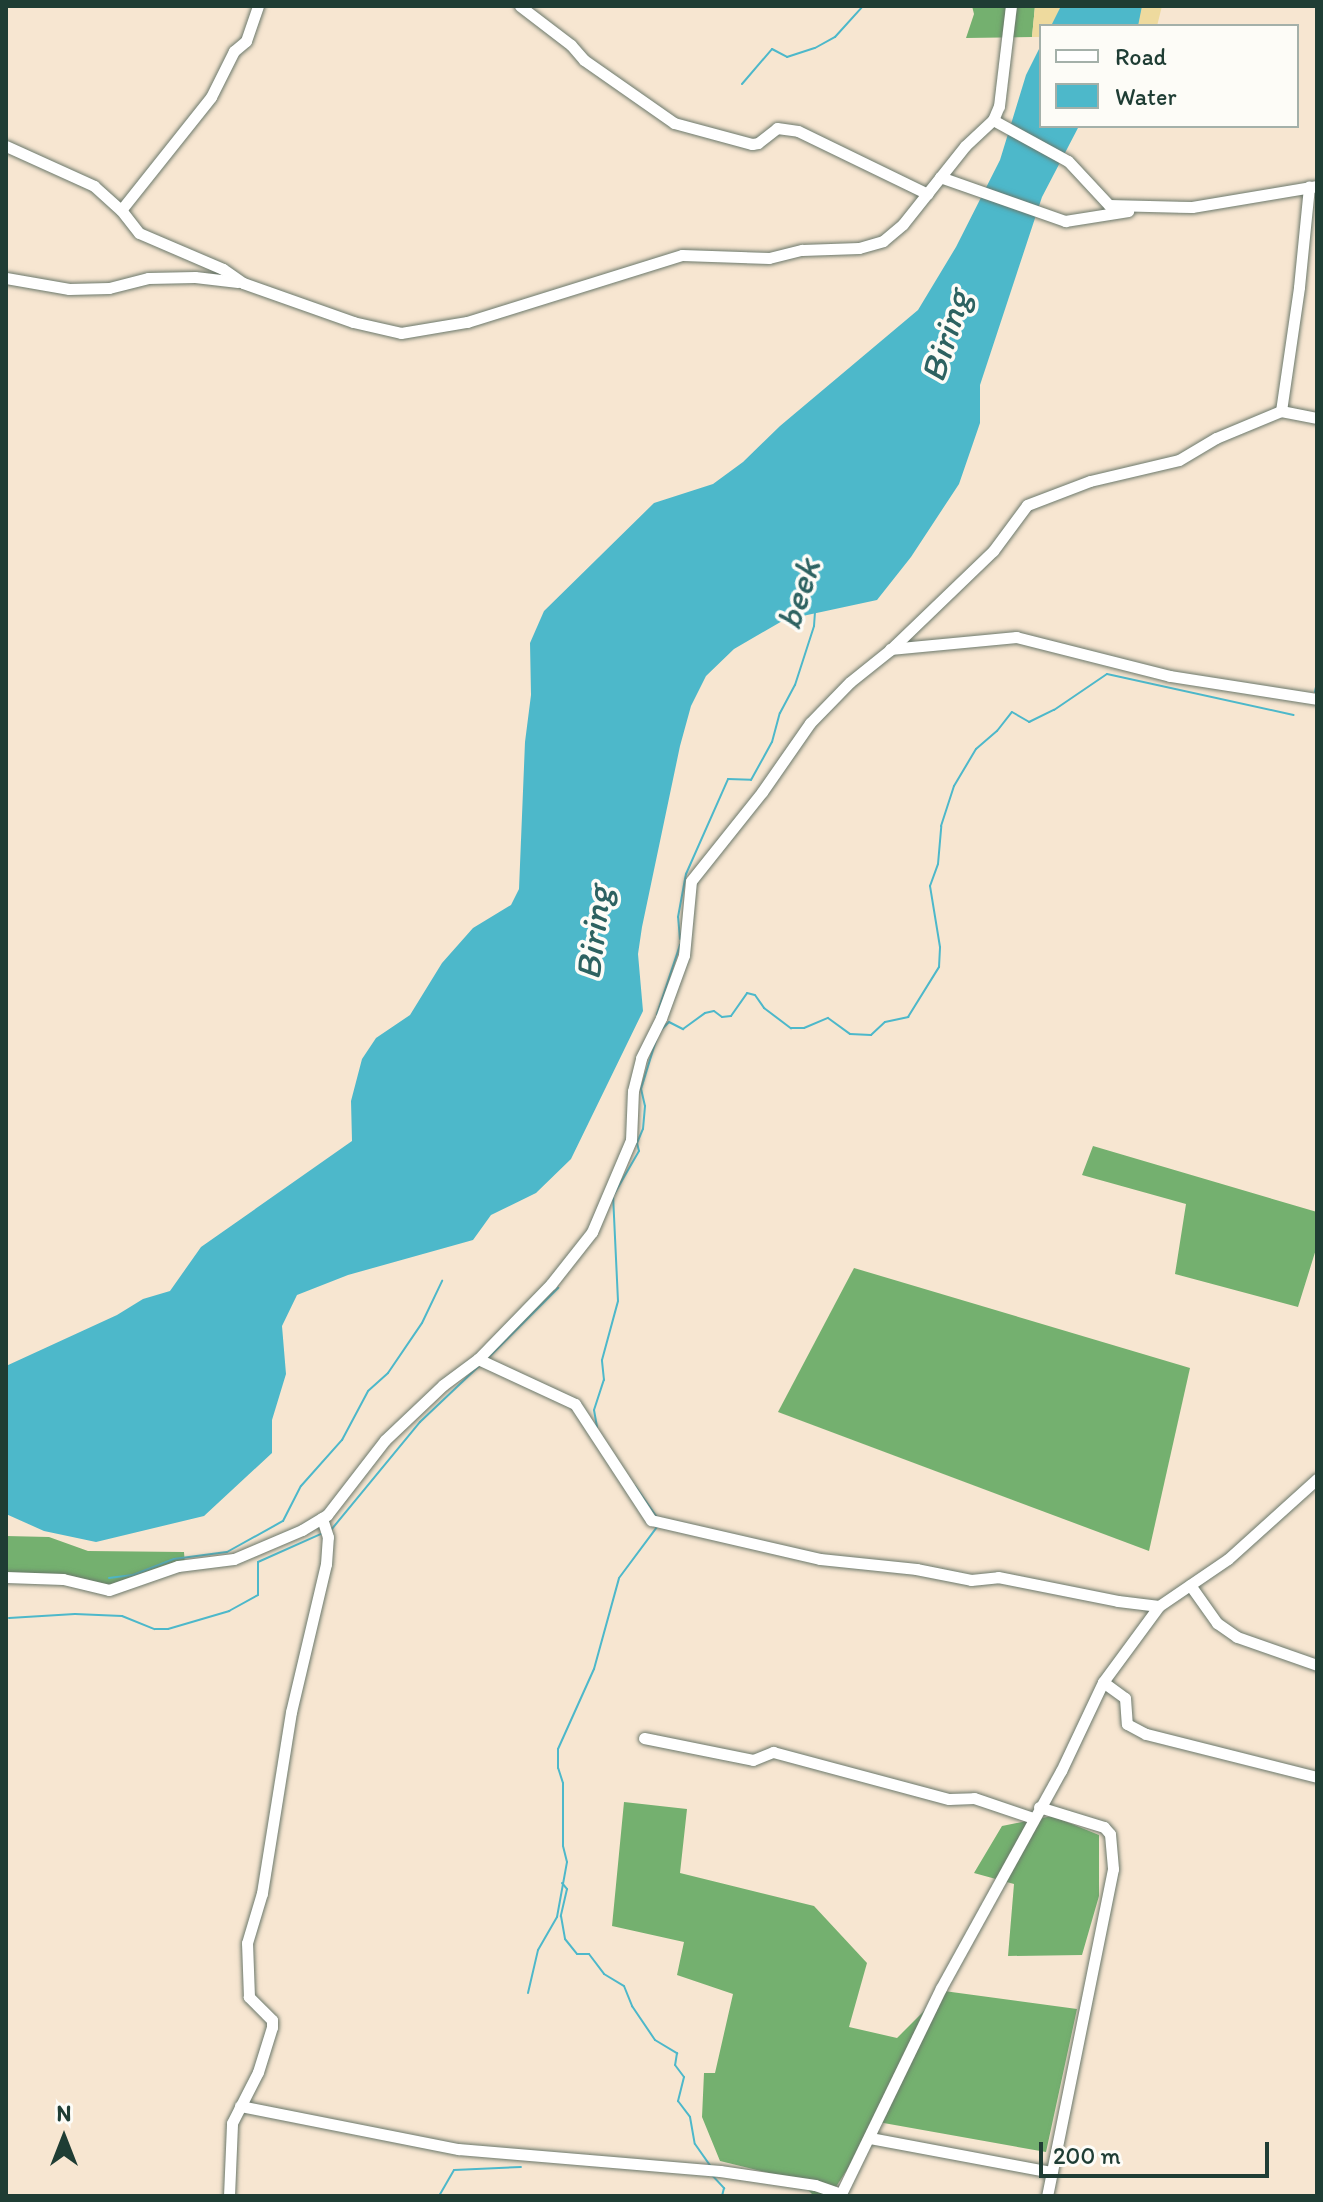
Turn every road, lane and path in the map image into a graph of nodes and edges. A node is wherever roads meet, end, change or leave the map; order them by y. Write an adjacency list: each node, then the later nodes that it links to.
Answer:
1 (258, 6): 10 (street)
2 (520, 6): 8 (street)
3 (1011, 6): 4 (street)
4 (998, 124): 6 (street); 9 (street)
5 (6, 146): 10 (street)
6 (940, 177): 8 (street); 9 (street)
7 (1313, 186): 9 (street); 15 (street)
8 (928, 194): 14 (street)
9 (1144, 207)
10 (121, 210): 11 (street)
11 (186, 253): 13 (street); 14 (street)
12 (6, 278): 13 (street)
13 (179, 279): 14 (street)
14 (243, 283)
15 (1281, 411): 16 (street); 17 (street)
16 (1317, 418)
17 (890, 650): 18 (street); 19 (street)
18 (1313, 698)
19 (478, 1359): 21 (street); 24 (street)
20 (1315, 1485): 23 (street)
21 (322, 1518): 22 (street); 30 (street)
22 (6, 1577)
23 (1190, 1585): 24 (street); 25 (street)
24 (1159, 1606): 26 (street)
25 (1317, 1665)
26 (1103, 1682): 28 (street); 29 (street)
27 (644, 1738): 29 (street)
28 (1317, 1777)
29 (1036, 1812): 31 (street); 32 (street)
30 (240, 2106): 33 (street); 34 (street)
31 (870, 2138): 32 (street); 33 (street)
32 (1052, 2172): 35 (street)
33 (840, 2195)
34 (229, 2196)
35 (1047, 2196)

